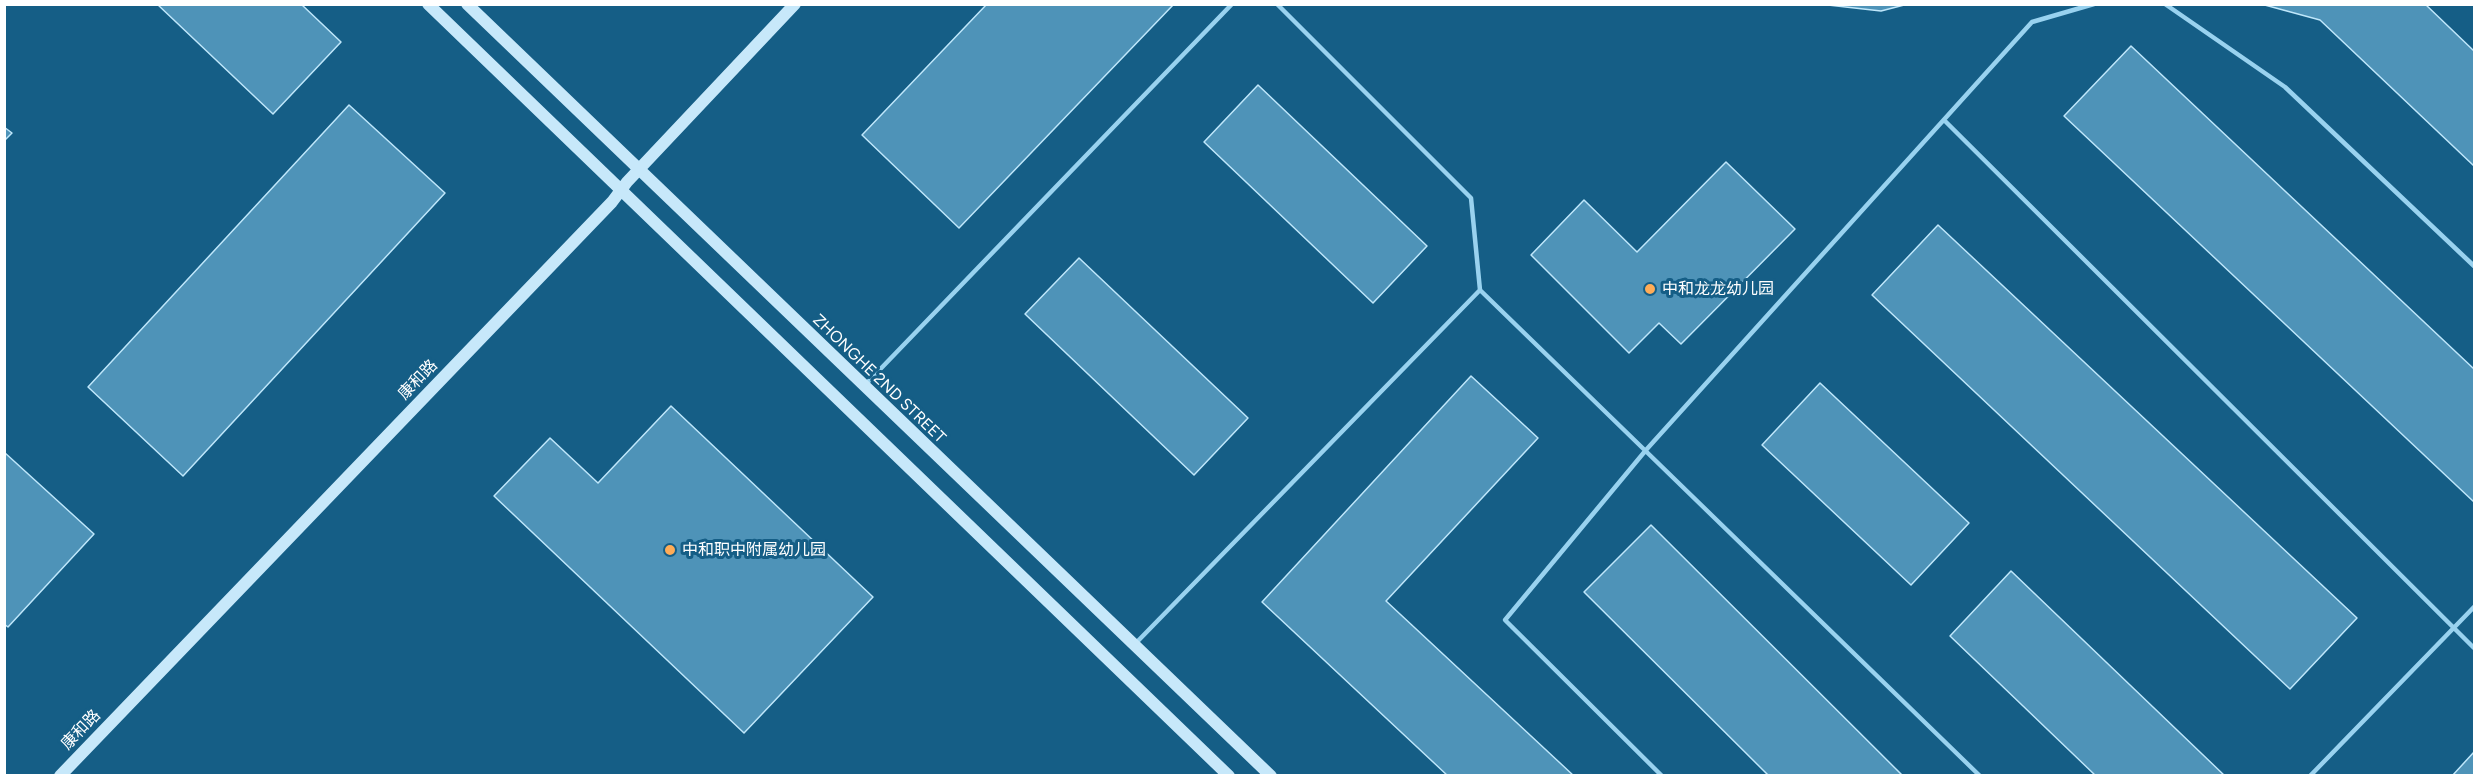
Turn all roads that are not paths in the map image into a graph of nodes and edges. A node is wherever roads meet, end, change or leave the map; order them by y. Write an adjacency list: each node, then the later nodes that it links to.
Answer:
1 (428, 4): 10 (street)
2 (467, 4): 9 (street, ZHONGHE 2ND STREET)
3 (795, 4): 9 (street, 康和路)
4 (1232, 4): 13 (lane)
5 (1276, 4): 12 (lane)
6 (2094, 4): 8 (lane)
7 (2164, 4): 11 (lane)
8 (1944, 120): 14 (lane); 16 (lane)
9 (639, 170): 10 (street, 康和路); 13 (street, ZHONGHE 2ND STREET)
10 (621, 190): 19 (street, 康和路); 20 (street)
11 (2475, 266)
12 (1480, 290): 14 (lane); 17 (lane)
13 (863, 387): 17 (street, ZHONGHE 2ND STREET)
14 (1646, 450): 22 (lane); 23 (lane)
15 (2475, 607): 16 (lane)
16 (2454, 628): 18 (lane); 24 (lane)
17 (1134, 645): 21 (street, ZHONGHE 2ND STREET)
18 (2475, 648)
19 (60, 776)
20 (1229, 776)
21 (1271, 776)
22 (1662, 776)
23 (1980, 776)
24 (2310, 776)

